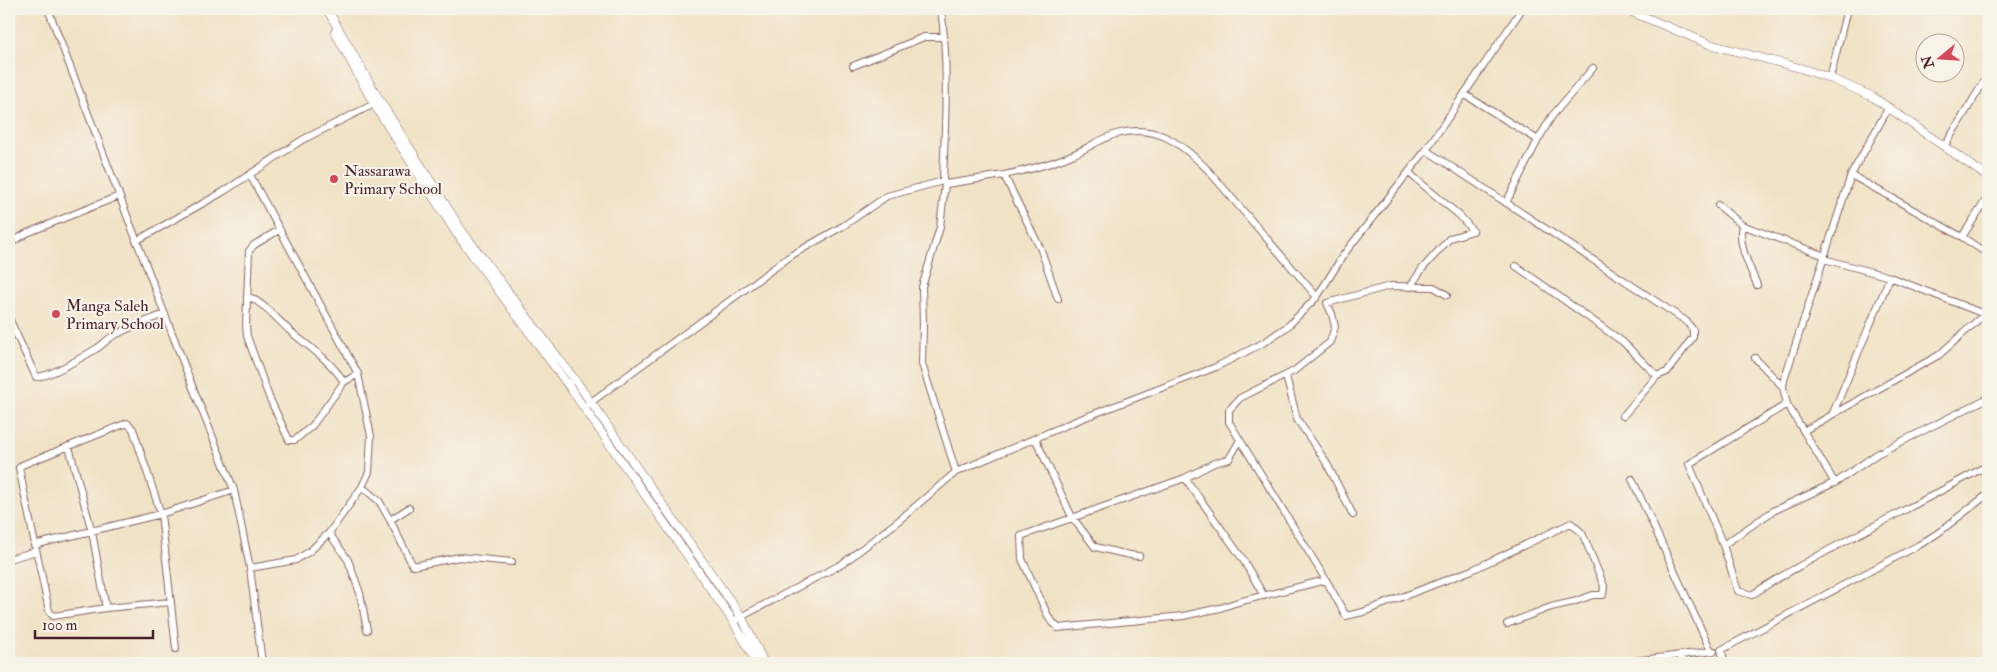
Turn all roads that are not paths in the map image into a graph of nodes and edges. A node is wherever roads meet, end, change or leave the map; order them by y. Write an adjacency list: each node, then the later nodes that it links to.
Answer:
1 (48, 9): 25 (street)
2 (322, 9): 14 (street)
3 (327, 9): 54 (street)
4 (943, 9): 8 (street)
5 (1522, 9): 13 (street)
6 (1625, 9): 12 (street)
7 (1847, 9): 12 (street)
8 (944, 37): 9 (street); 24 (street)
9 (854, 66)
10 (1594, 68): 16 (street)
11 (1988, 75): 17 (street)
12 (1830, 78): 15 (street)
13 (1464, 94): 16 (street); 18 (street)
14 (374, 104): 21 (street); 56 (street)
15 (1889, 107): 17 (street); 20 (street)
16 (1538, 140): 27 (street)
17 (1944, 147): 23 (street)
18 (1426, 150): 19 (street); 27 (street)
19 (1409, 173): 39 (street); 42 (street)
20 (1851, 174): 31 (street); 35 (street)
21 (250, 175): 30 (street); 32 (street)
22 (1004, 175): 24 (street); 42 (street); 43 (street)
23 (1988, 177)
24 (944, 183): 54 (street); 64 (street)
25 (119, 196): 32 (street); 33 (street)
26 (1988, 197): 31 (street)
27 (1506, 203): 50 (street)
28 (1718, 205): 29 (street)
29 (1742, 225): 35 (street); 38 (street)
30 (279, 230): 41 (street); 48 (street)
31 (1962, 237): 34 (street)
32 (136, 241): 45 (street)
33 (9, 244)
34 (1988, 254)
35 (1824, 257): 37 (street); 52 (street)
36 (1516, 266): 50 (street)
37 (1890, 277): 44 (street); 57 (street)
38 (1757, 285)
39 (1410, 287): 40 (street); 49 (street)
40 (1447, 295)
41 (247, 296): 51 (street); 51 (street)
42 (1317, 297): 60 (street)
43 (1058, 299)
44 (1986, 313): 57 (street)
45 (165, 314): 46 (street); 69 (street)
46 (9, 318)
47 (1755, 358): 52 (street)
48 (358, 374): 51 (street); 68 (street)
49 (1286, 376): 61 (street); 73 (street)
50 (1657, 376): 58 (street)
51 (344, 382)
52 (1783, 386): 55 (street)
53 (1988, 398): 67 (street)
54 (590, 402): 56 (street); 88 (street)
55 (1787, 404): 59 (street); 78 (street)
56 (583, 407): 89 (street)
57 (1833, 413): 59 (street)
58 (1623, 416)
59 (1805, 430): 67 (street)
60 (1035, 438): 64 (street); 74 (street)
61 (1240, 440): 65 (street); 84 (street)
62 (69, 447): 72 (street); 76 (street); 79 (street)
63 (1988, 465): 78 (street)
64 (956, 472): 88 (street)
65 (1185, 478): 74 (street); 85 (street)
66 (1632, 479): 94 (street)
67 (1835, 483): 78 (street)
68 (362, 487): 75 (street); 77 (street)
69 (234, 490): 72 (street); 83 (street)
70 (1988, 494): 93 (street)
71 (409, 508): 75 (street)
72 (161, 514): 76 (street); 86 (street)
73 (1353, 515)
74 (1072, 517): 80 (street); 85 (street)
75 (390, 520): 82 (street)
76 (92, 532): 79 (street); 87 (street)
77 (329, 533): 83 (street); 91 (street)
78 (1723, 545)
79 (35, 548): 81 (street); 87 (street)
80 (1139, 556)
81 (9, 559)
82 (512, 562)
83 (250, 568): 97 (street)
84 (1326, 580): 85 (street); 90 (street)
85 (1264, 596)
86 (171, 602): 87 (street); 92 (street)
87 (106, 608)
88 (741, 616): 89 (street); 99 (street)
89 (733, 620): 98 (street)
90 (1507, 624)
91 (367, 630)
92 (176, 649)
93 (1722, 650): 94 (street); 102 (street)
94 (1711, 651): 95 (street)
95 (1681, 655): 96 (street); 101 (street)
96 (1631, 662): 100 (street)
97 (262, 663)
98 (757, 663)
99 (764, 663)
100 (1619, 663)
101 (1682, 663)
102 (1725, 663)

